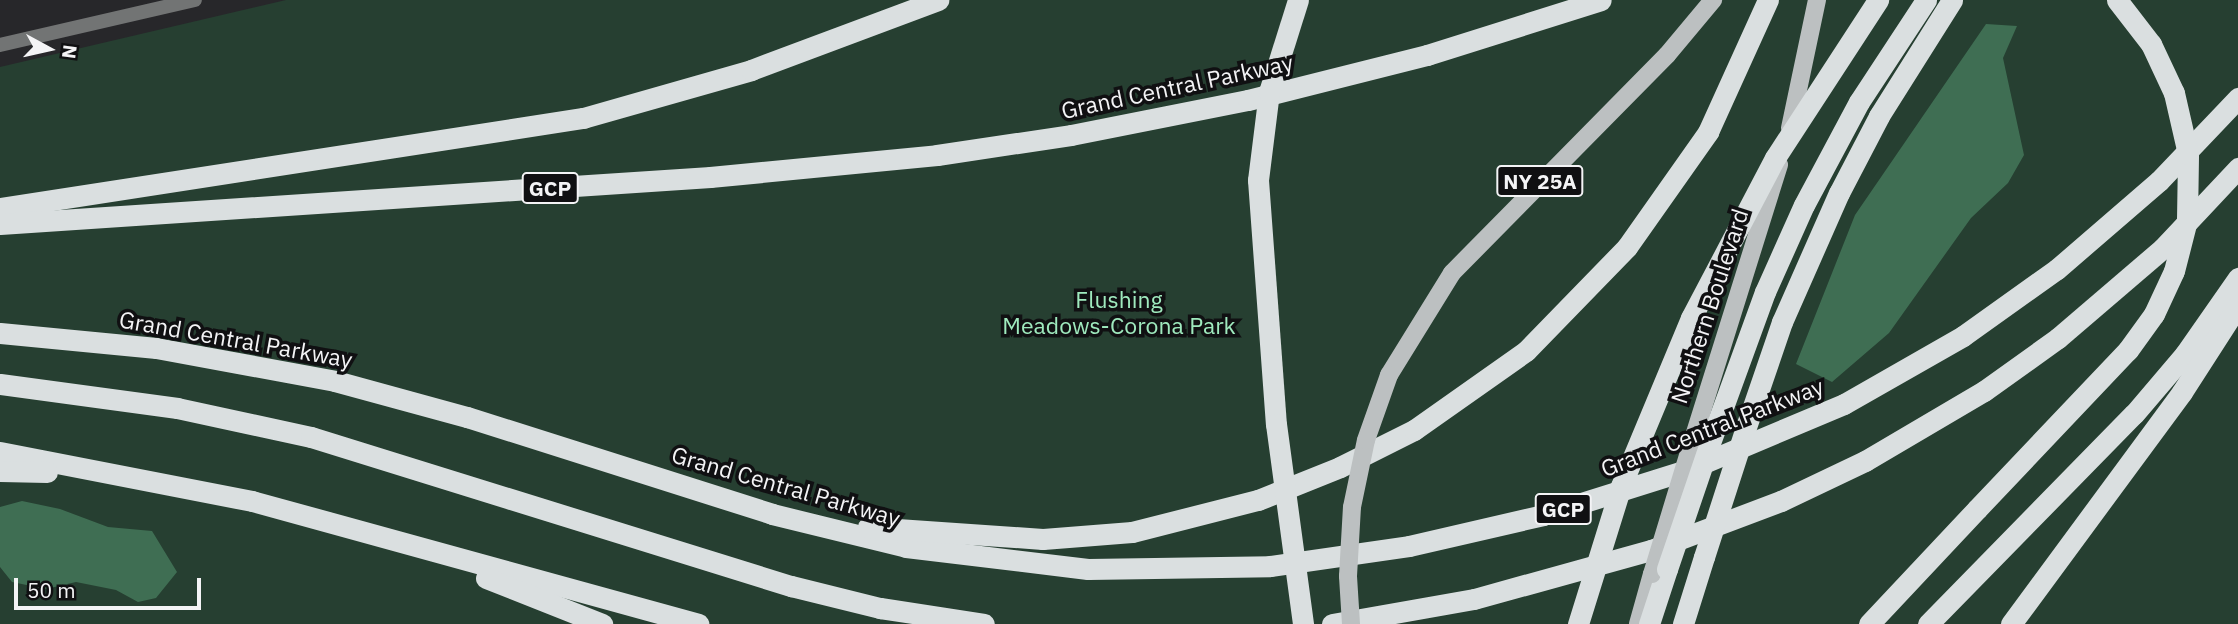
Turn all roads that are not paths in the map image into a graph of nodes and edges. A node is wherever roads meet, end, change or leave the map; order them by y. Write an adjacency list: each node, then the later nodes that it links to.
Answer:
1 (195, 0): 12 (street)
2 (939, 0): 15 (highway)
3 (1298, 0): 32 (highway, bridge)
4 (1601, 0): 16 (highway, Grand Central Parkway / GCP)
5 (1768, 0): 24 (highway)
6 (1817, 0): 26 (main road, Northern Boulevard, bridge)
7 (1878, 0): 36 (highway, bridge)
8 (1926, 0): 26 (highway, bridge)
9 (2117, 0): 40 (highway, bridge)
10 (1712, 1): 34 (main road, NY 25A, bridge)
11 (1951, 2): 39 (highway, bridge)
12 (0, 45)
13 (2238, 99): 24 (highway, Grand Central Parkway / GCP)
14 (2238, 168): 27 (highway)
15 (0, 208)
16 (0, 224)
17 (2238, 278): 41 (highway)
18 (2238, 305): 42 (highway)
19 (0, 333): 24 (highway, Grand Central Parkway / GCP)
20 (0, 384): 31 (highway)
21 (0, 452): 23 (highway)
22 (0, 471): 23 (highway)
23 (185, 488): 25 (highway)
24 (772, 514)
25 (373, 535): 28 (highway); 29 (highway)
26 (1660, 572): 37 (main road, Northern Boulevard); 38 (highway)
27 (1521, 587): 33 (highway); 35 (highway)
28 (689, 621): 30 (highway)
29 (602, 624)
30 (705, 624)
31 (984, 624)
32 (1303, 624)
33 (1332, 624)
34 (1351, 624)
35 (1406, 624)
36 (1578, 624)
37 (1638, 624)
38 (1649, 624)
39 (1683, 624)
40 (1869, 624)
41 (1928, 624)
42 (2011, 624)

